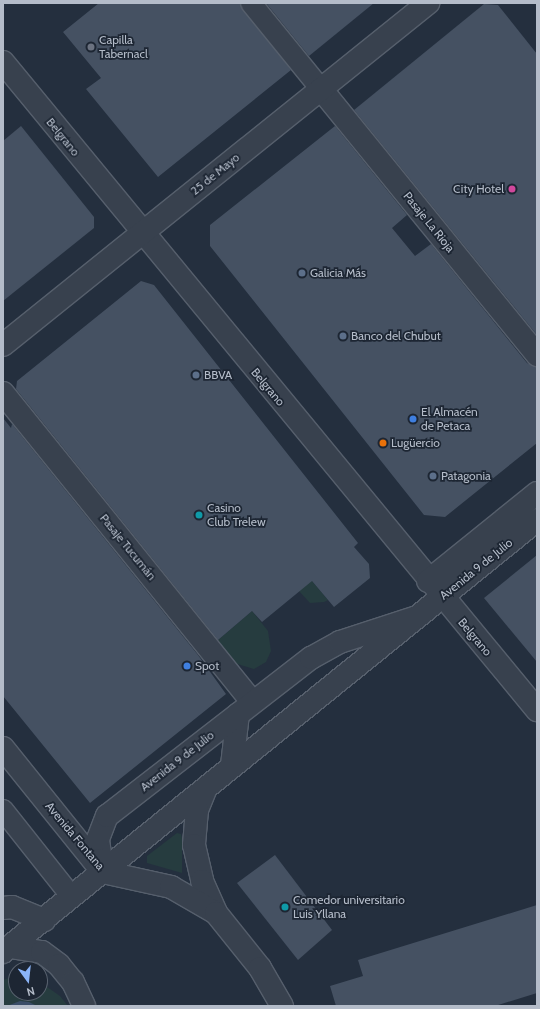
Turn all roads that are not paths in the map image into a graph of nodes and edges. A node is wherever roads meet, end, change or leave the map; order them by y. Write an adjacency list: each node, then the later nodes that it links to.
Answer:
1 (252, 3): 4 (street)
2 (428, 3): 4 (street, 25 de Mayo)
3 (3, 62): 5 (street, Belgrano)
4 (321, 89): 5 (street, 25 de Mayo); 7 (street, Pasaje La Rioja)
5 (141, 234): 6 (street, 25 de Mayo); 11 (street, Belgrano)
6 (3, 345)
7 (537, 355)
8 (3, 393): 13 (street, Pasaje Tucumán)
9 (537, 493): 11 (street, Avenida 9 de Julio)
10 (537, 520): 11 (street, Avenida 9 de Julio)
11 (435, 589): 12 (street, Avenida 9 de Julio); 14 (street, Belgrano)
12 (414, 618): 13 (street, Avenida 9 de Julio); 16 (street, Avenida 9 de Julio)
13 (245, 708): 16 (street); 19 (street, Avenida 9 de Julio)
14 (537, 710)
15 (3, 748): 19 (street, Avenida Fontana)
16 (232, 765): 17 (street, Avenida 9 de Julio)
17 (206, 788): 19 (street, Avenida 9 de Julio); 22 (street, Avenida 9 de Julio)
18 (3, 810): 20 (street)
19 (103, 872): 20 (street); 22 (street, Avenida Fontana)
20 (72, 897): 23 (street)
21 (3, 908): 23 (street)
22 (216, 913): 26 (street, Avenida Fontana)
23 (44, 920): 24 (street)
24 (6, 950): 25 (street)
25 (84, 1006)
26 (282, 1006)

